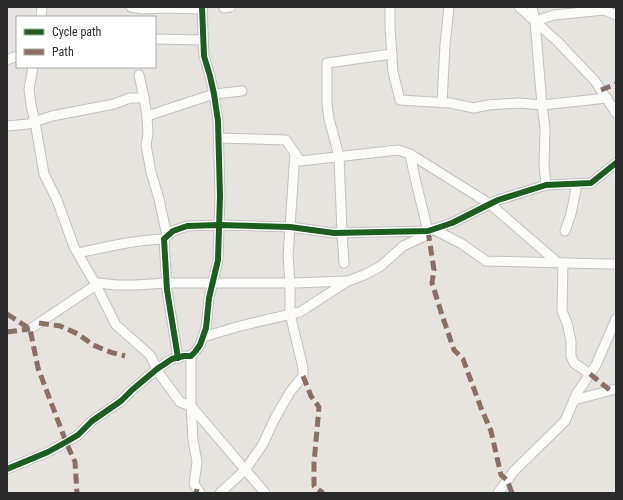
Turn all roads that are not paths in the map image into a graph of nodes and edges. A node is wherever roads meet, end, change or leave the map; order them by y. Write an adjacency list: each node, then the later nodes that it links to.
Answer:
1 (130, 7): 6 (street)
2 (390, 7): 11 (street)
3 (449, 7): 18 (street)
4 (519, 7): 8 (street)
5 (532, 7): 8 (street)
6 (202, 8): 10 (street)
7 (616, 15): 8 (street)
8 (535, 21): 17 (street); 19 (street)
9 (156, 39): 10 (street)
10 (203, 40): 15 (street)
11 (392, 54): 18 (street); 27 (street)
12 (33, 68): 22 (street)
13 (139, 75): 16 (street)
14 (242, 91): 15 (street)
15 (214, 94): 21 (street); 24 (street)
16 (144, 98): 21 (street); 22 (street)
17 (607, 98): 19 (street); 20 (street)
18 (442, 103): 19 (street)
19 (542, 105): 30 (street)
20 (616, 113)
21 (147, 116): 37 (street)
22 (35, 122): 23 (street); 38 (street)
23 (7, 126)
24 (219, 138): 25 (street); 32 (street)
25 (295, 153): 27 (street); 33 (street)
26 (410, 154): 27 (street); 31 (street); 34 (street)
27 (339, 156): 36 (street)
28 (616, 163): 29 (street)
29 (577, 184): 30 (street); 35 (street)
30 (546, 185): 31 (street)
31 (490, 204): 34 (street); 40 (street)
32 (219, 225): 33 (street); 37 (street); 44 (street)
33 (290, 227): 36 (street); 45 (street)
34 (431, 230): 36 (street); 40 (street); 42 (street)
35 (566, 231)
36 (342, 233): 39 (street)
37 (166, 237): 38 (street); 43 (street)
38 (78, 253): 46 (street)
39 (344, 263)
40 (560, 263): 41 (street); 54 (street)
41 (616, 264)
42 (348, 281): 45 (street); 47 (street)
43 (167, 283): 44 (street); 46 (street); 52 (street)
44 (212, 283): 45 (street); 50 (street)
45 (290, 284): 47 (street)
46 (96, 285): 49 (street); 53 (street)
47 (290, 314): 50 (street); 59 (street)
48 (616, 319): 54 (street)
49 (30, 329)
50 (203, 337): 51 (street)
51 (191, 356): 52 (street); 57 (street)
52 (178, 358): 53 (street)
53 (158, 369): 57 (street); 58 (street)
54 (590, 374): 56 (street)
55 (616, 389): 56 (street)
56 (574, 400): 63 (street)
57 (191, 406): 59 (street); 60 (street)
58 (7, 469)
59 (245, 470): 61 (street); 62 (street)
60 (200, 493)
61 (220, 493)
62 (265, 493)
63 (498, 493)

